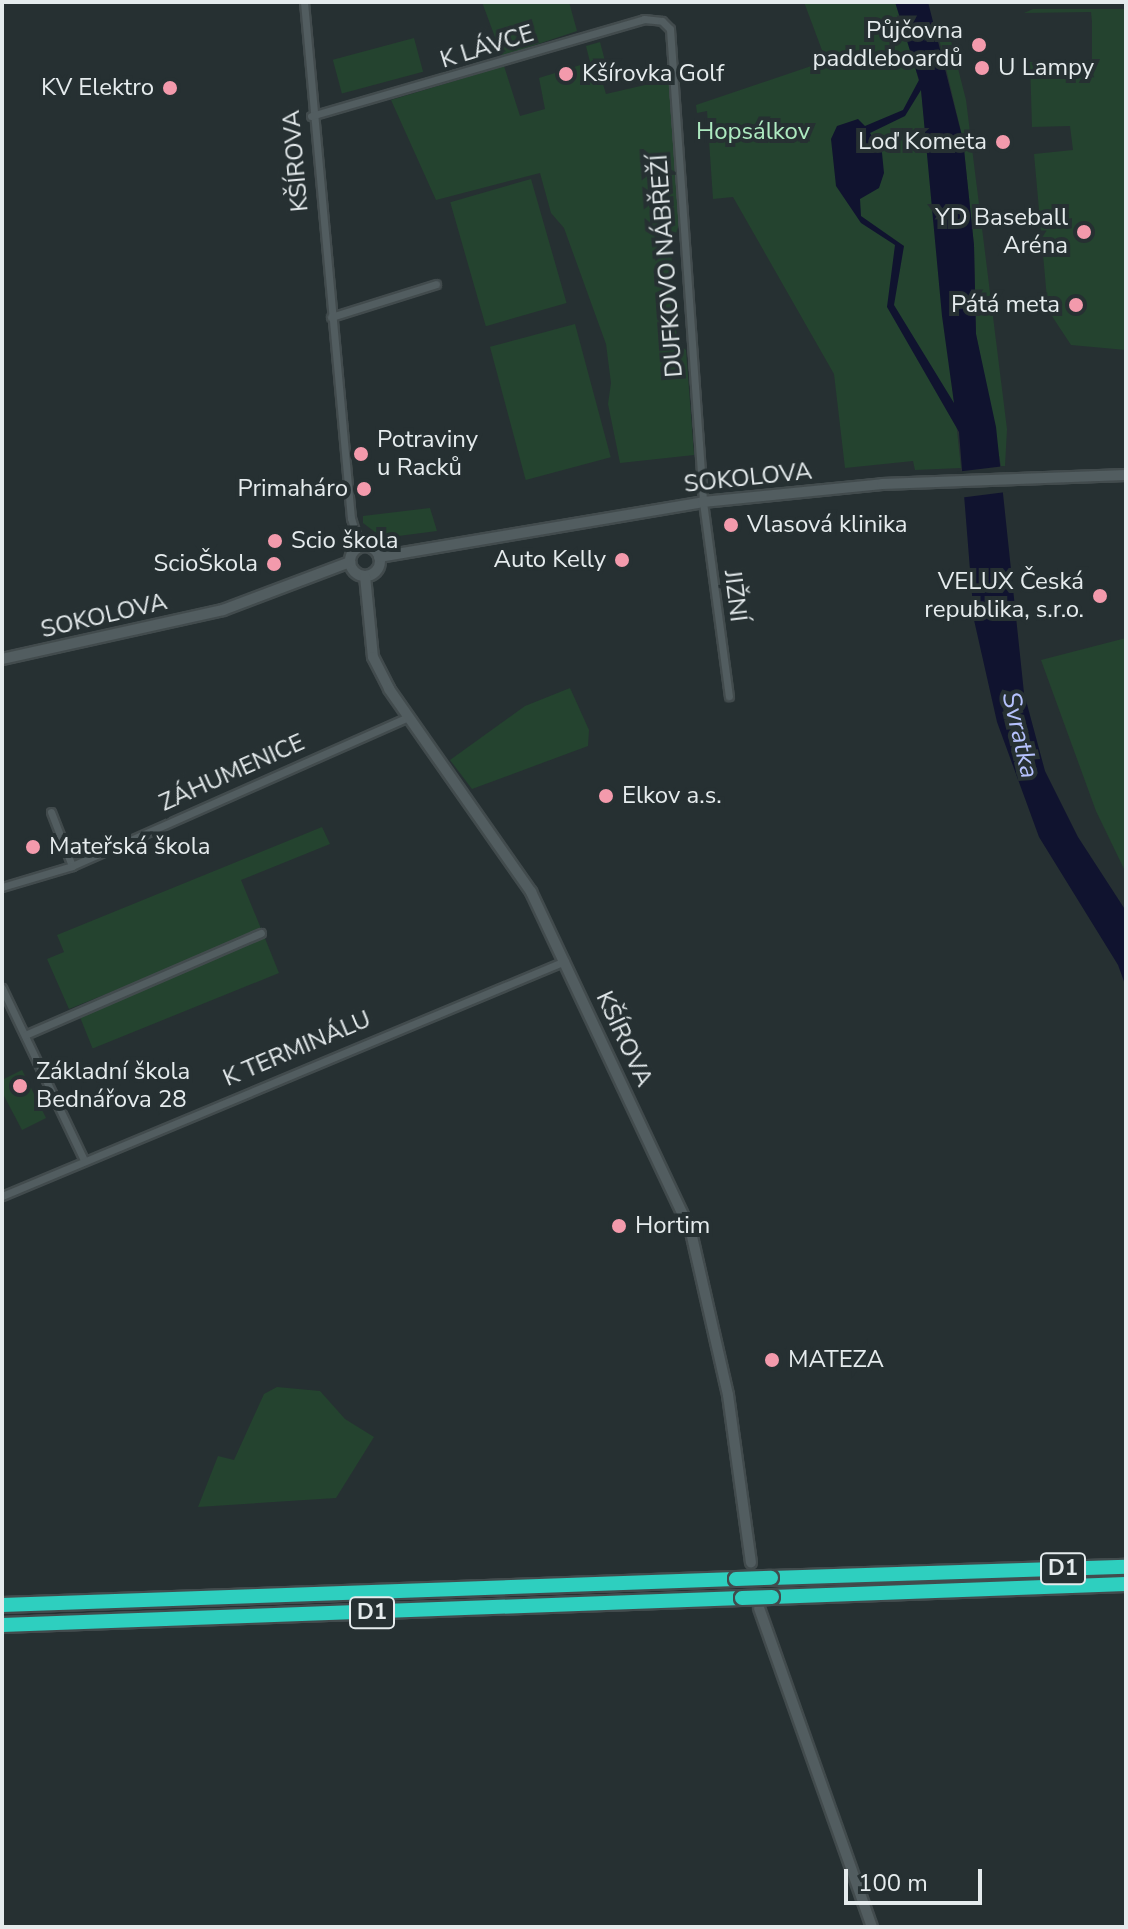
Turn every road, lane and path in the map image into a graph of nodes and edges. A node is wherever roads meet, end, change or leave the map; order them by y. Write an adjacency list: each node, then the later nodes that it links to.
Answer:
1 (304, 2): 3 (street, KŠÍROVA)
2 (670, 29): 3 (street, K LÁVCE); 7 (street, DUFKOVO NÁBŘEŽÍ)
3 (311, 116): 5 (street, KŠÍROVA)
4 (436, 284): 5 (street)
5 (331, 317): 8 (street, KŠÍROVA)
6 (1126, 475): 7 (street, SOKOLOVA)
7 (703, 502): 9 (street, SOKOLOVA); 13 (street, JIŽNÍ)
8 (360, 547): 9 (street); 10 (street)
9 (379, 557): 11 (street)
10 (350, 562): 11 (street); 12 (street, SOKOLOVA)
11 (365, 576): 14 (street, KŠÍROVA)
12 (2, 659)
13 (729, 696)
14 (409, 717): 16 (street, ZÁHUMENICE); 19 (street, KŠÍROVA)
15 (51, 812): 16 (street)
16 (72, 866): 17 (street, ZÁHUMENICE)
17 (2, 887)
18 (261, 933): 21 (street)
19 (565, 961): 22 (street, K TERMINÁLU); 24 (street, KŠÍROVA)
20 (2, 988): 21 (street)
21 (25, 1035): 22 (street)
22 (84, 1160): 23 (street, K TERMINÁLU)
23 (2, 1196)
24 (751, 1562)
25 (1126, 1567): 27 (highway, D1, bridge)
26 (1126, 1584): 29 (highway, D1, bridge)
27 (2, 1605)
28 (759, 1608): 30 (street)
29 (2, 1625)
30 (872, 1927)

